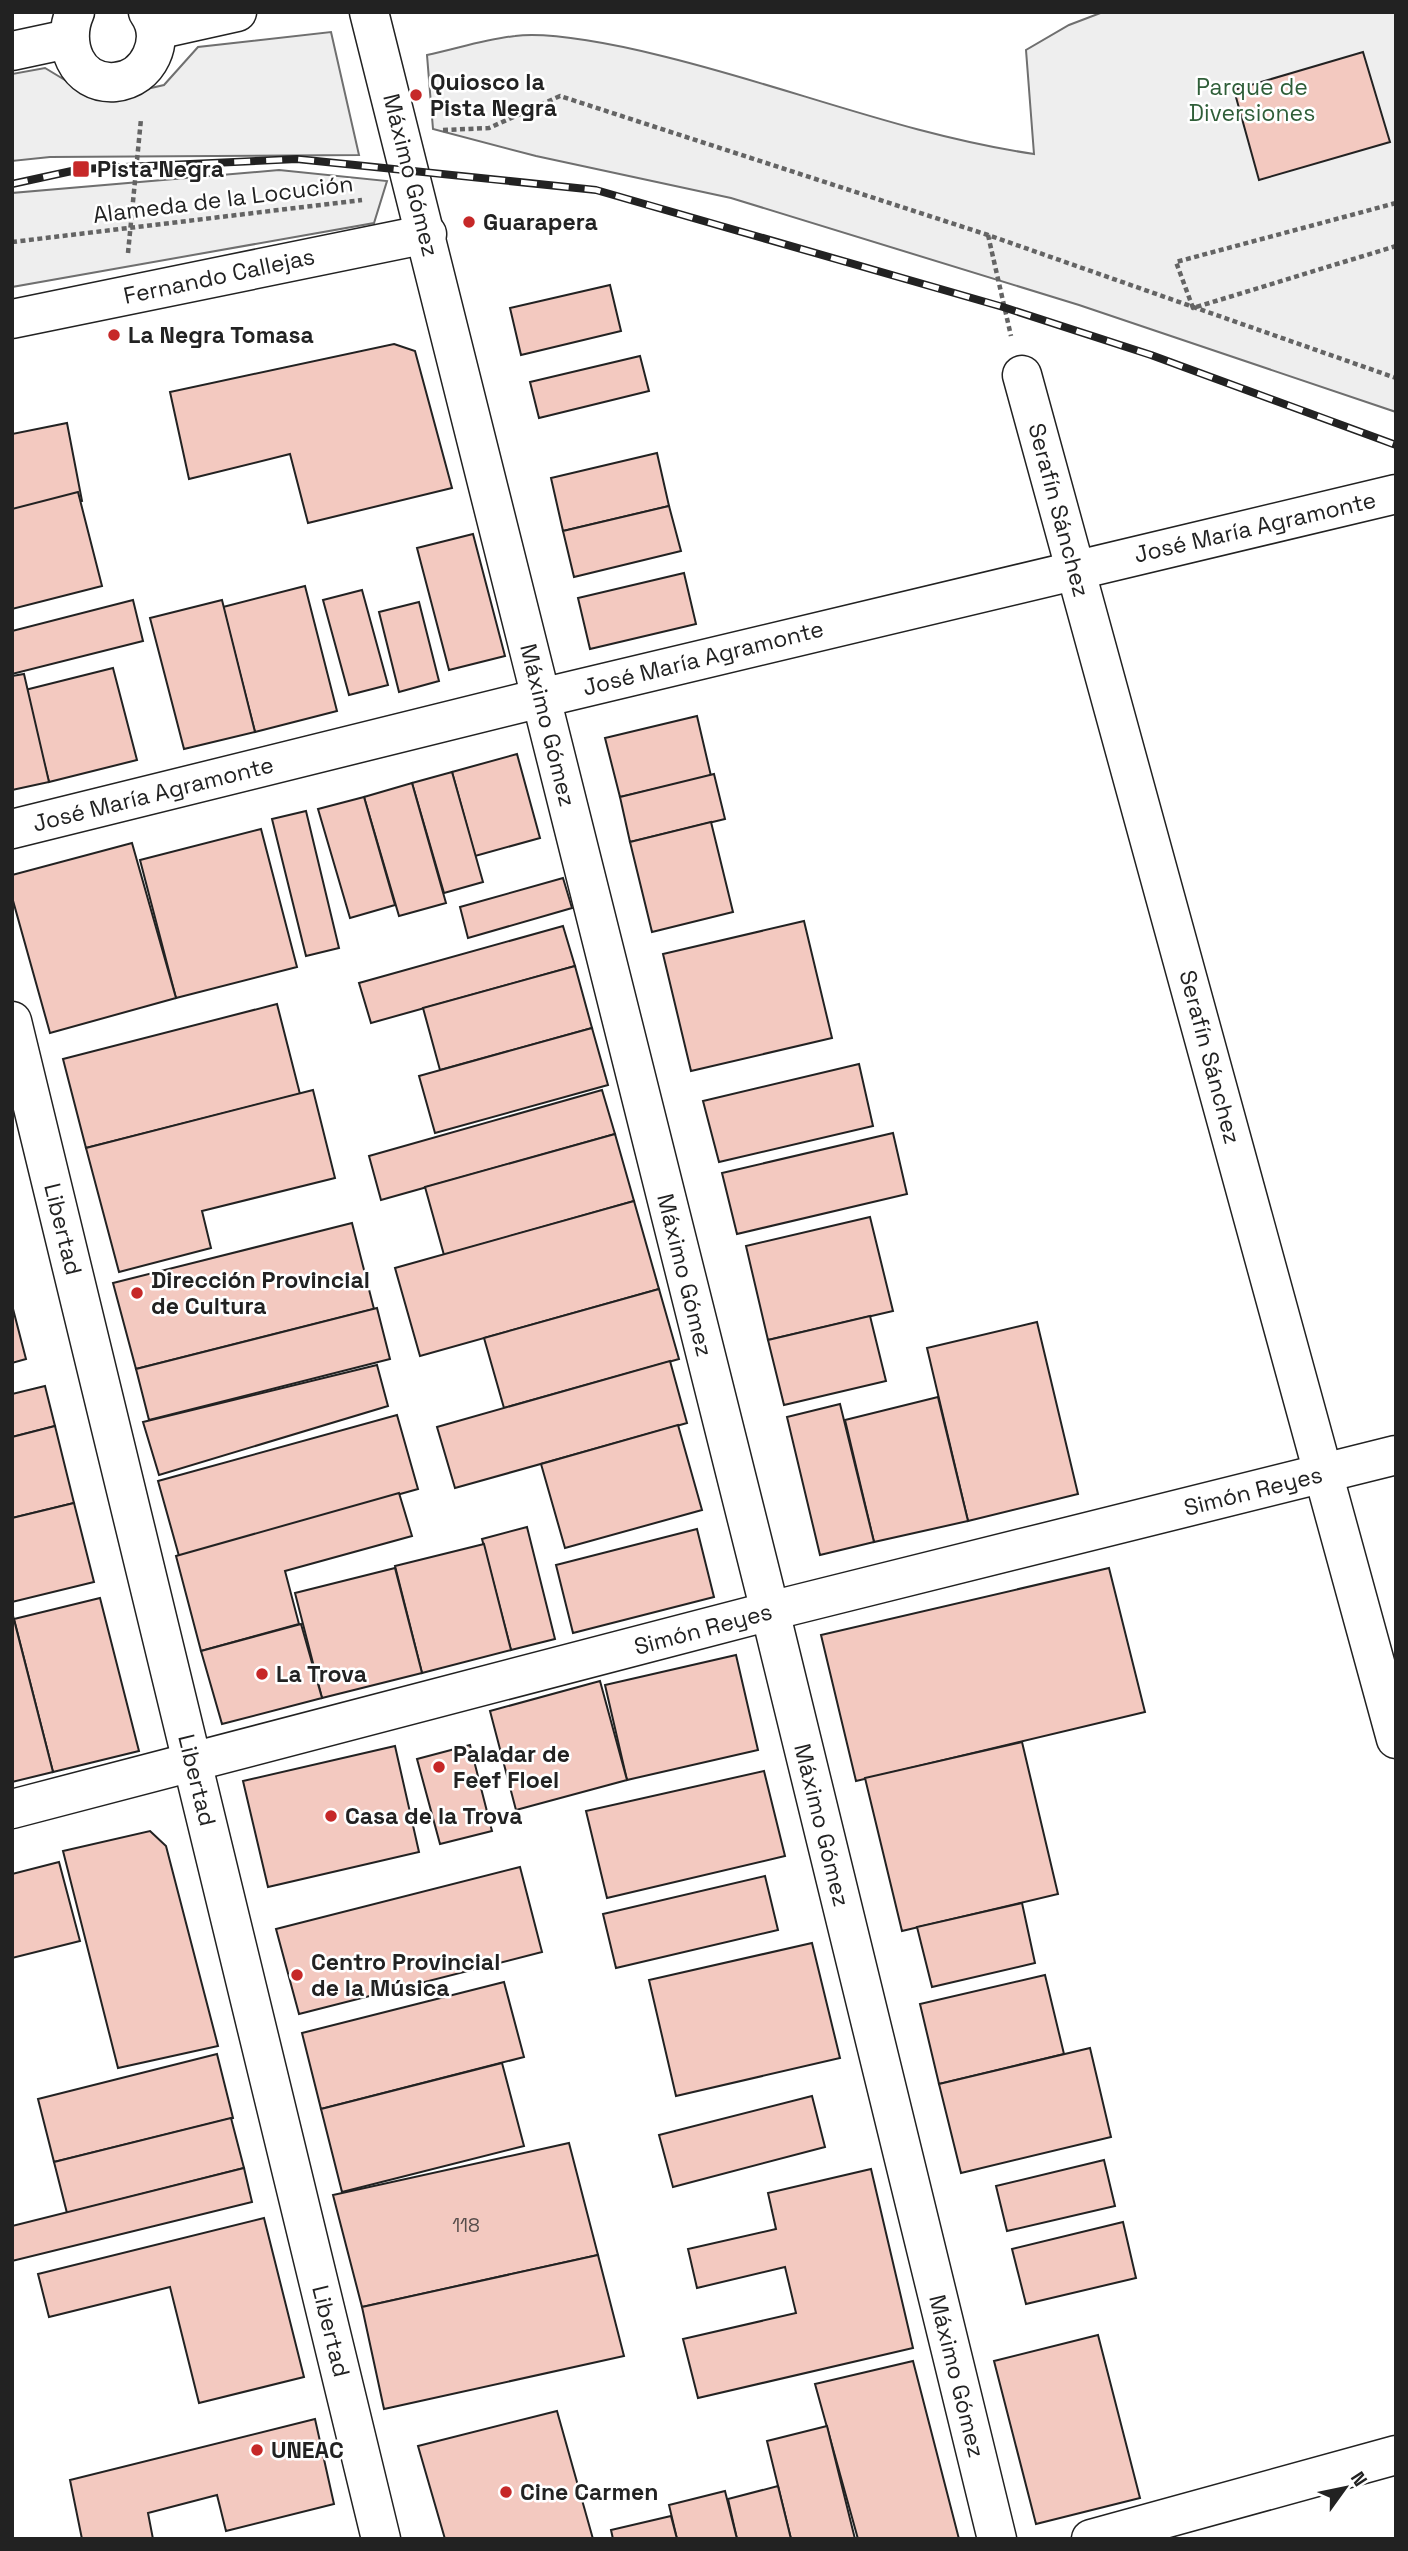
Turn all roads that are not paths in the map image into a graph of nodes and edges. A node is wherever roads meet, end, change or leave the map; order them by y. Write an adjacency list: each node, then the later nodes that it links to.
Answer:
1 (237, 12): 4 (street)
2 (369, 12): 6 (street, Máximo Gómez)
3 (71, 26): 4 (street); 5 (street)
4 (150, 36)
5 (12, 51)
6 (427, 234): 7 (street, Fernando Callejas); 11 (street, Máximo Gómez)
7 (12, 319)
8 (1023, 375): 10 (street, Serafín Sánchez)
9 (1396, 494): 10 (street, José María Agramonte)
10 (1075, 568): 11 (street, José María Agramonte); 15 (street, Serafín Sánchez)
11 (541, 698): 12 (street, José María Agramonte); 16 (street, Máximo Gómez)
12 (12, 829)
13 (12, 1021): 18 (street, Libertad)
14 (1396, 1455): 15 (street, Simón Reyes)
15 (1325, 1473): 16 (street, Simón Reyes); 17 (street, Serafín Sánchez)
16 (769, 1611): 18 (street, Simón Reyes); 22 (street, Máximo Gómez)
17 (1396, 1739)
18 (192, 1763): 19 (street, Simón Reyes); 21 (street, Libertad)
19 (12, 1809)
20 (1396, 2455): 23 (street)
21 (381, 2539)
22 (997, 2539)
23 (1091, 2539)

